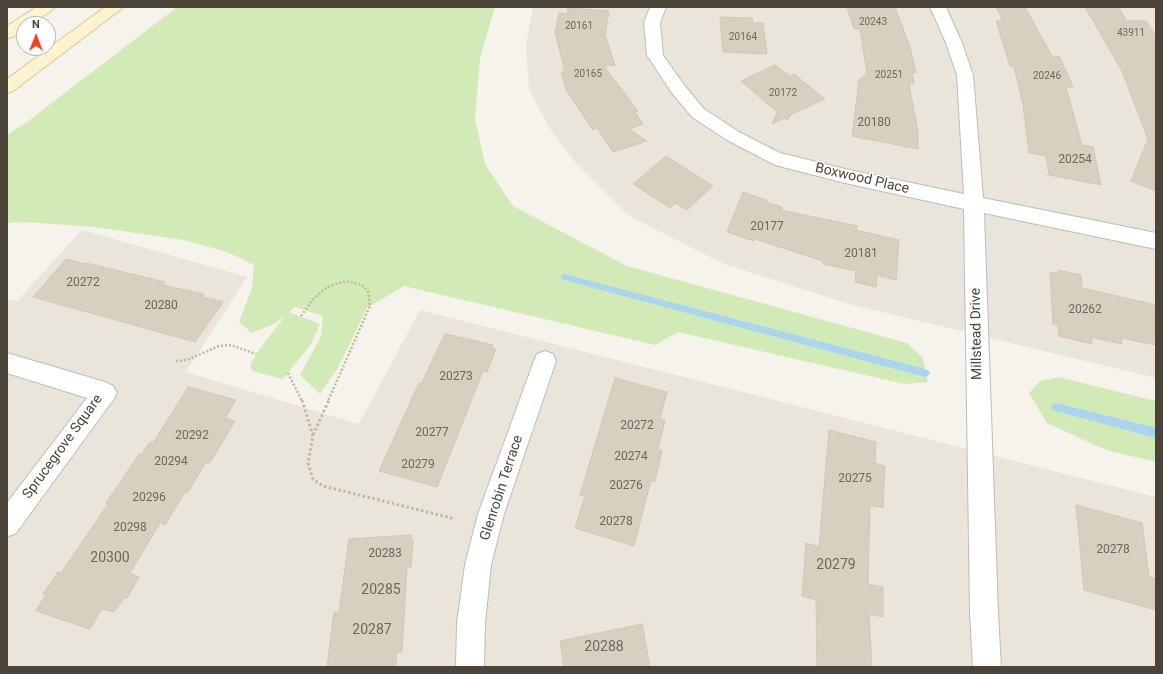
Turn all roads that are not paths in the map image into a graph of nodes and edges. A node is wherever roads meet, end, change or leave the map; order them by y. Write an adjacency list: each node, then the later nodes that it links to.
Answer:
1 (47, 7): 5 (main road)
2 (115, 7): 6 (main road)
3 (658, 7): 7 (street, Boxwood Place)
4 (938, 7): 7 (street, Millstead Drive)
5 (7, 33)
6 (7, 87)
7 (974, 204): 8 (street, Boxwood Place); 13 (street, Millstead Drive)
8 (1156, 241)
9 (545, 361): 12 (street, Glenrobin Terrace)
10 (7, 363): 11 (street, Sprucegrove Square)
11 (7, 524)
12 (470, 667)
13 (987, 667)

